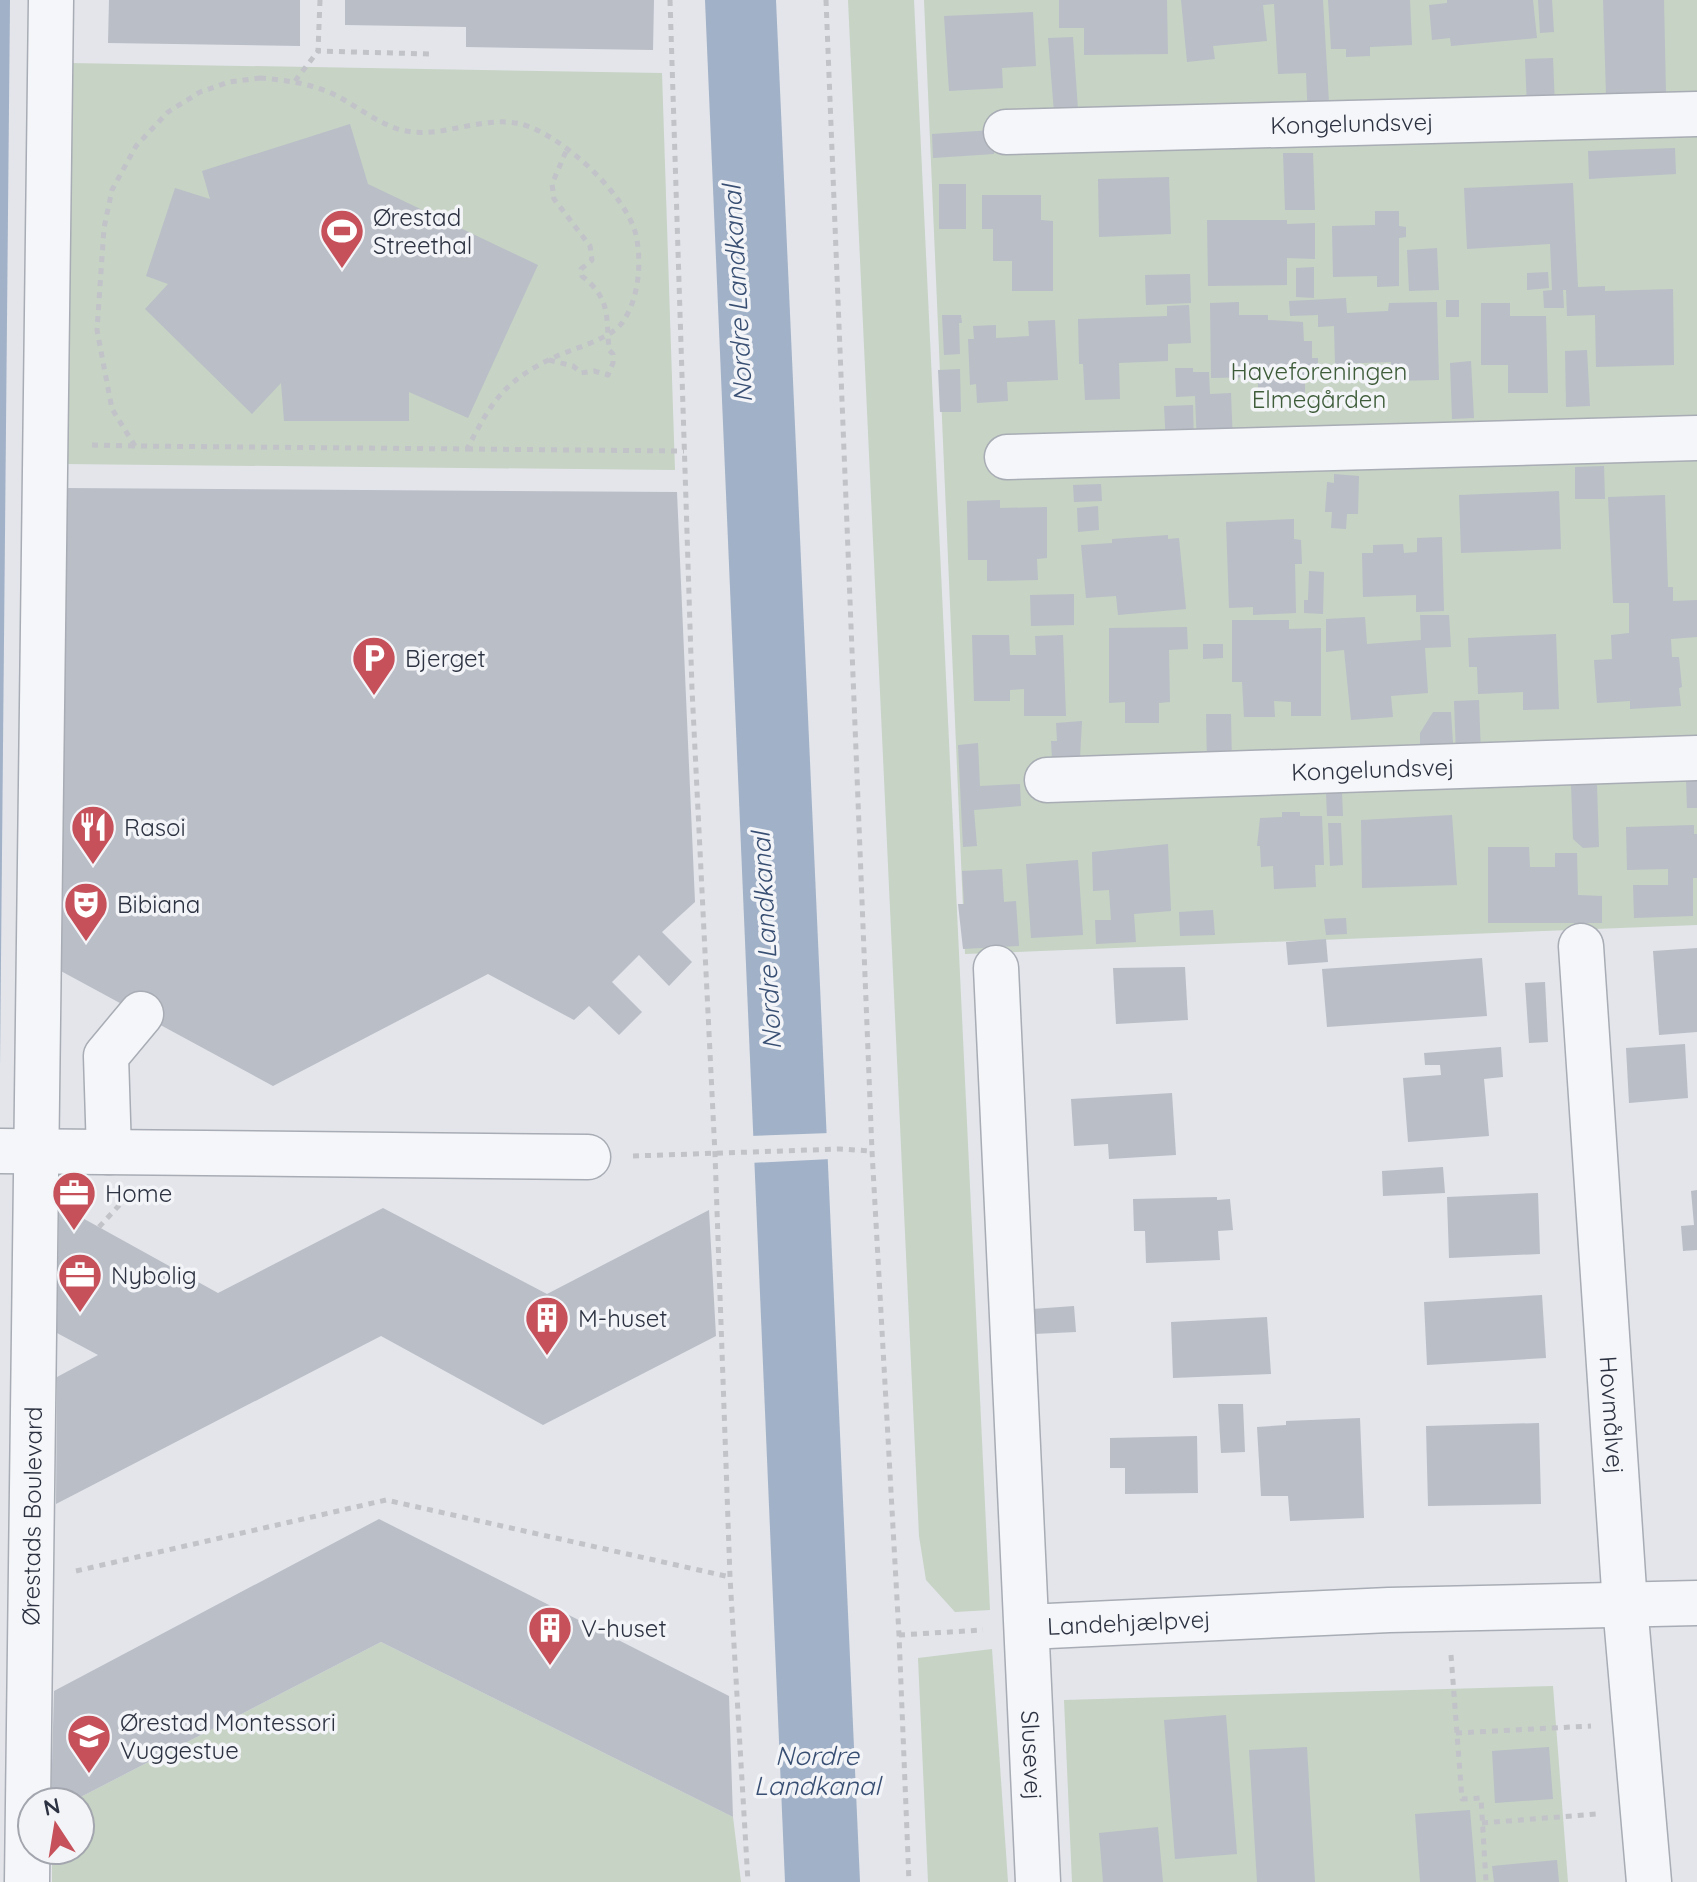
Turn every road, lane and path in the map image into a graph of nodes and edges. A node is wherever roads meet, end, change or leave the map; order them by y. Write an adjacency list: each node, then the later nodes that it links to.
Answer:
1 (51, 0): 22 (street, Ørestads Boulevard)
2 (320, 0): 5 (path)
3 (670, 0): 15 (path)
4 (826, 0): 23 (path)
5 (318, 51): 6 (path); 7 (path)
6 (429, 54)
7 (295, 81): 10 (path); 14 (path)
8 (1697, 114): 9 (street, Kongelundsvej)
9 (1006, 132)
10 (567, 149): 11 (path); 11 (path)
11 (607, 333): 12 (path); 12 (path)
12 (549, 360): 14 (path)
13 (1697, 438): 16 (street)
14 (467, 449): 15 (path)
15 (684, 451): 25 (path)
16 (1007, 457)
17 (1697, 758): 18 (street, Kongelundsvej)
18 (1047, 780)
19 (1581, 946): 30 (street, Hovmålvej)
20 (996, 968): 32 (street, Landehjælpvej)
21 (141, 1014): 24 (street)
22 (18, 1151): 24 (street); 28 (street, Ørestads Boulevard)
23 (872, 1151): 25 (path); 33 (path)
24 (109, 1152): 26 (street)
25 (715, 1154): 26 (path); 27 (path)
26 (588, 1157)
27 (730, 1577): 28 (path); 39 (path)
28 (31, 1581): 38 (street, Ørestads Boulevard)
29 (1697, 1603): 30 (street, Landehjælpvej)
30 (1625, 1605): 31 (street, Landehjælpvej); 34 (street, Hovmålvej)
31 (1448, 1610): 32 (street, Landehjælpvej); 35 (path)
32 (1027, 1627): 33 (path); 41 (street, Slusevej)
33 (899, 1635): 40 (path)
34 (1637, 1723): 35 (path); 36 (street, Hovmålvej)
35 (1456, 1733): 37 (path)
36 (1643, 1810): 37 (path); 43 (street, Hovmålvej)
37 (1482, 1823): 42 (path)
38 (27, 1882)
39 (748, 1882)
40 (909, 1882)
41 (1038, 1882)
42 (1486, 1882)
43 (1649, 1882)

